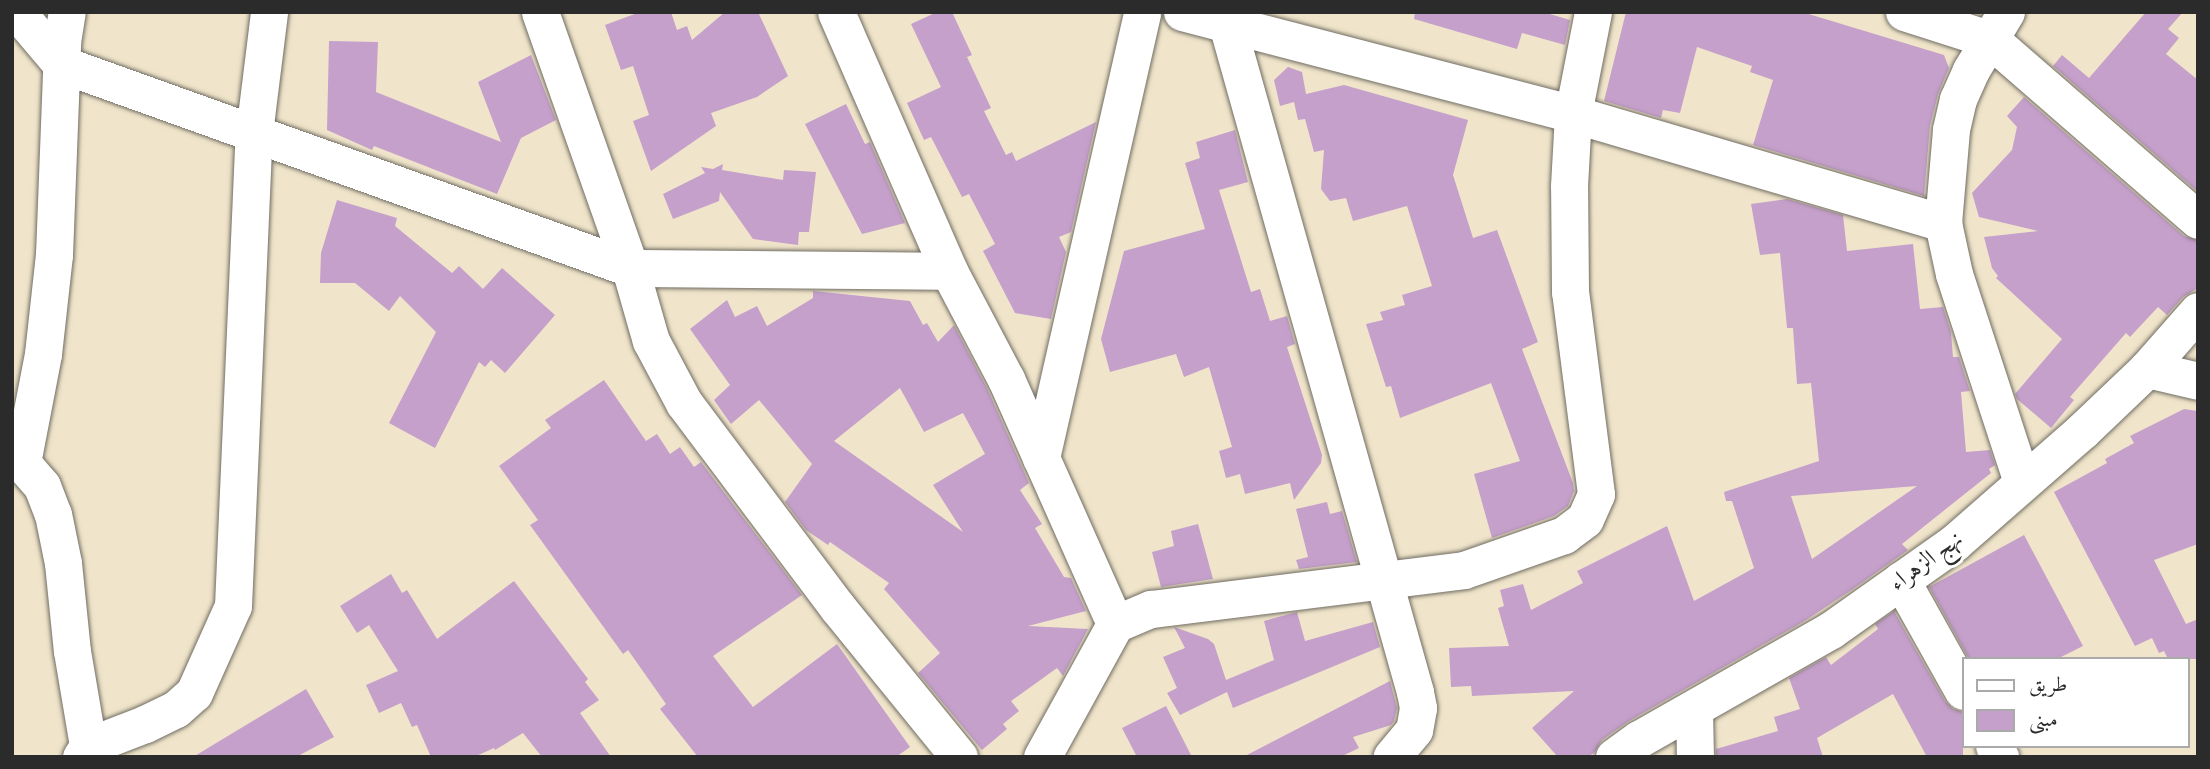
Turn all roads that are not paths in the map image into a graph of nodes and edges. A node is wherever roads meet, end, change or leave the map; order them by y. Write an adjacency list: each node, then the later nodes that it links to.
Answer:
1 (17, 12): 12 (street)
2 (67, 12): 12 (street)
3 (270, 12): 14 (street)
4 (540, 12): 17 (street)
5 (836, 12): 18 (street)
6 (1142, 12): 22 (street)
7 (1182, 12): 10 (street)
8 (1593, 12): 13 (street)
9 (1904, 12): 11 (street)
10 (1227, 24): 13 (street); 25 (street)
11 (1998, 26): 15 (street); 16 (street)
12 (61, 64): 14 (street); 23 (street)
13 (1573, 114): 16 (street); 25 (street)
14 (254, 133): 17 (street); 30 (street)
15 (2198, 220)
16 (1943, 222): 24 (street)
17 (630, 268): 18 (street); 31 (street)
18 (949, 271): 22 (street)
19 (2198, 311): 20 (street, نهج الزهراء)
20 (2147, 369): 21 (street); 24 (street, نهج الزهراء)
21 (2198, 381)
22 (1041, 458): 27 (street)
23 (17, 461): 30 (street)
24 (2022, 482): 26 (street, نهج الزهراء)
25 (1386, 580): 27 (street); 33 (street)
26 (1901, 580): 28 (street); 29 (street, نهج الزهراء)
27 (1115, 624): 32 (street)
28 (1962, 689)
29 (1694, 710): 34 (street, نهج الزهراء); 35 (street)
30 (87, 753)
31 (959, 757)
32 (1042, 757)
33 (1391, 757)
34 (1614, 757)
35 (1695, 757)

